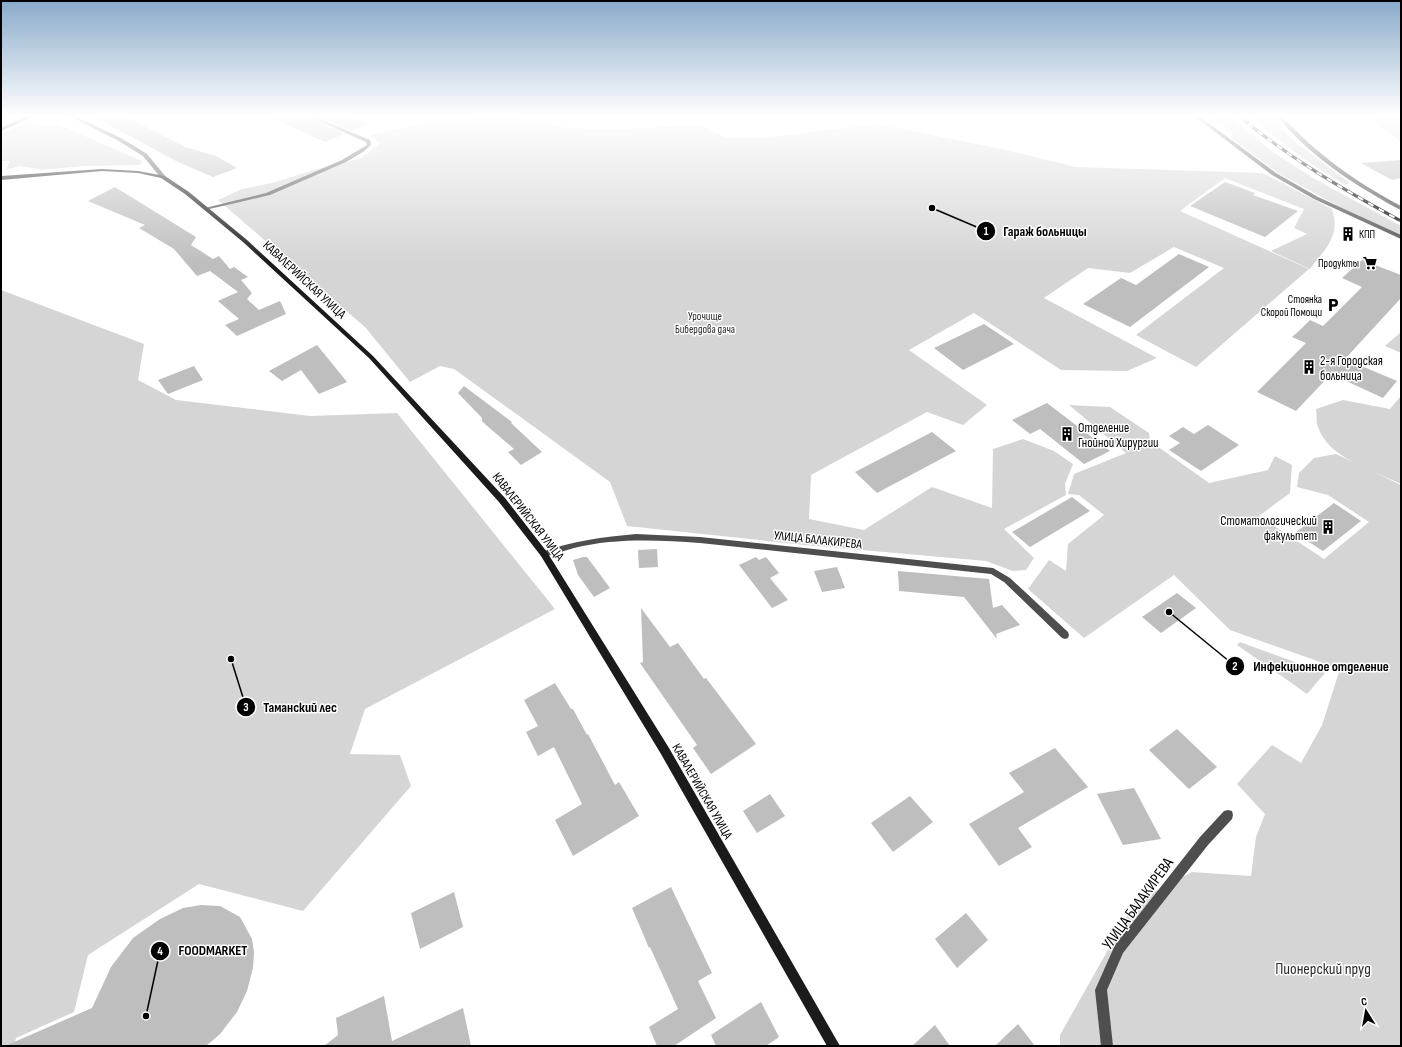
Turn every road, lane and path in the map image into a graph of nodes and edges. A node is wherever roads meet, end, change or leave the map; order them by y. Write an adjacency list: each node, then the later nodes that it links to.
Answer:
1 (153, 165): 5 (street, КАВАЛЕРИЙСКАЯ УЛИЦА)
2 (334, 165): 8 (street)
3 (1262, 165): 9 (street)
4 (1331, 165): 7 (street)
5 (163, 177): 6 (street); 8 (street, КАВАЛЕРИЙСКАЯ УЛИЦА)
6 (1, 178)
7 (1401, 208)
8 (207, 209): 10 (street, КАВАЛЕРИЙСКАЯ УЛИЦА)
9 (1401, 237)
10 (544, 554): 11 (street, УЛИЦА БАЛАКИРЕВА); 13 (street, КАВАЛЕРИЙСКАЯ УЛИЦА)
11 (1065, 635)
12 (1228, 815): 14 (street, УЛИЦА БАЛАКИРЕВА)
13 (834, 1046)
14 (1107, 1046)

